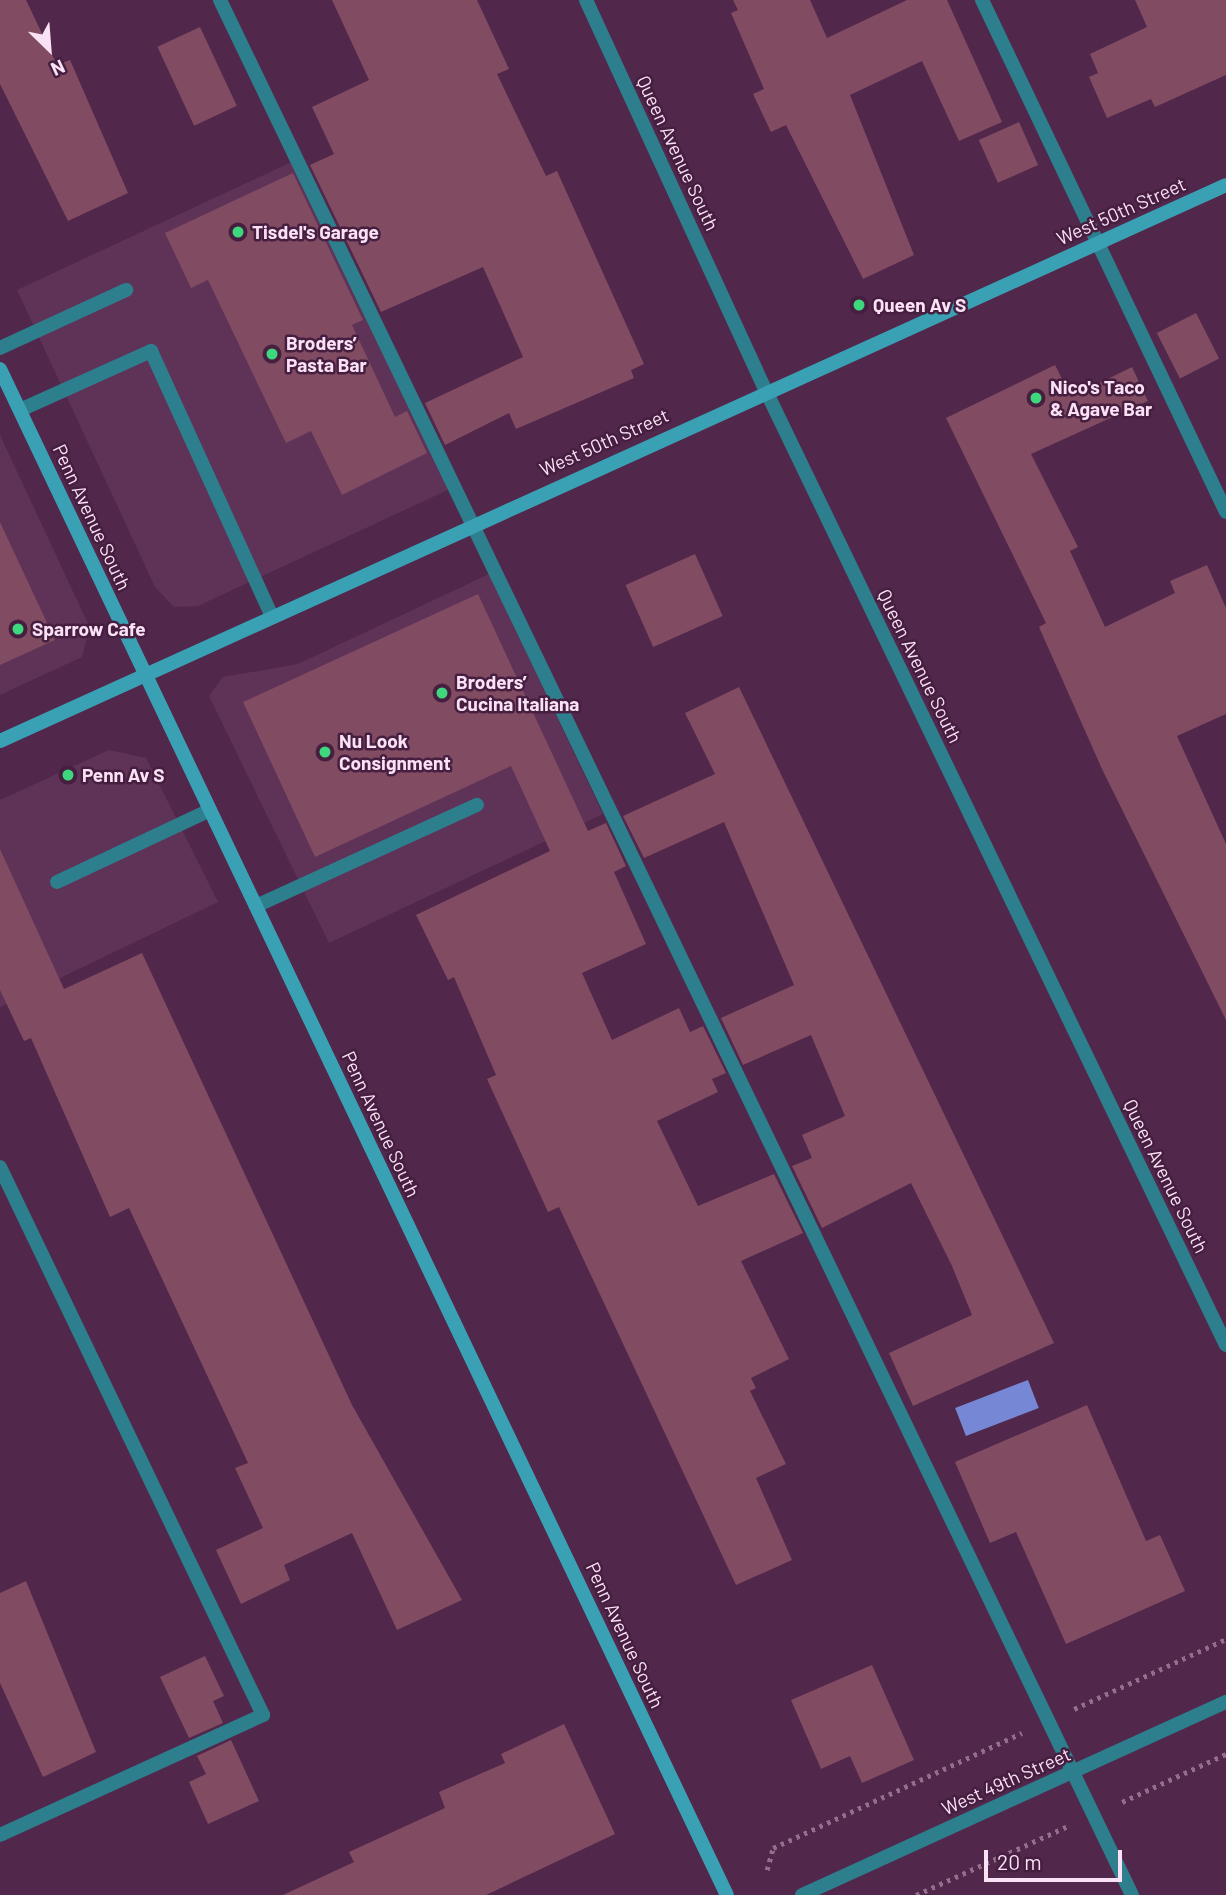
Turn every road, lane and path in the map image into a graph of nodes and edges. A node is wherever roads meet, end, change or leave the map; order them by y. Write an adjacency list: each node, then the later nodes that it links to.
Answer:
1 (220, 0): 12 (street)
2 (586, 0): 9 (street, Queen Avenue South)
3 (982, 0): 5 (street)
4 (1226, 185): 5 (main road, West 50th Street)
5 (1097, 243): 9 (main road, West 50th Street); 11 (street)
6 (126, 290): 7 (street)
7 (0, 348)
8 (0, 369): 10 (main road, Penn Avenue South)
9 (766, 391): 12 (main road, West 50th Street); 21 (street, Queen Avenue South)
10 (20, 411): 13 (street); 14 (main road, Penn Avenue South)
11 (1226, 512)
12 (467, 524): 13 (main road, West 50th Street); 24 (street)
13 (272, 617): 14 (main road, West 50th Street)
14 (145, 674): 15 (main road, West 50th Street); 17 (main road, Penn Avenue South)
15 (0, 741)
16 (477, 805): 19 (street)
17 (211, 810): 18 (street); 19 (main road, Penn Avenue South)
18 (57, 882)
19 (256, 906): 28 (main road, Penn Avenue South)
20 (0, 1167): 26 (street)
21 (1226, 1345)
22 (1226, 1639): 24 (path)
23 (1226, 1702): 25 (street, West 49th Street)
24 (1049, 1721): 25 (street); 27 (path)
25 (1074, 1771): 29 (street, West 49th Street); 30 (street)
26 (0, 1835)
27 (767, 1870)
28 (727, 1895)
29 (802, 1895)
30 (1132, 1895)

